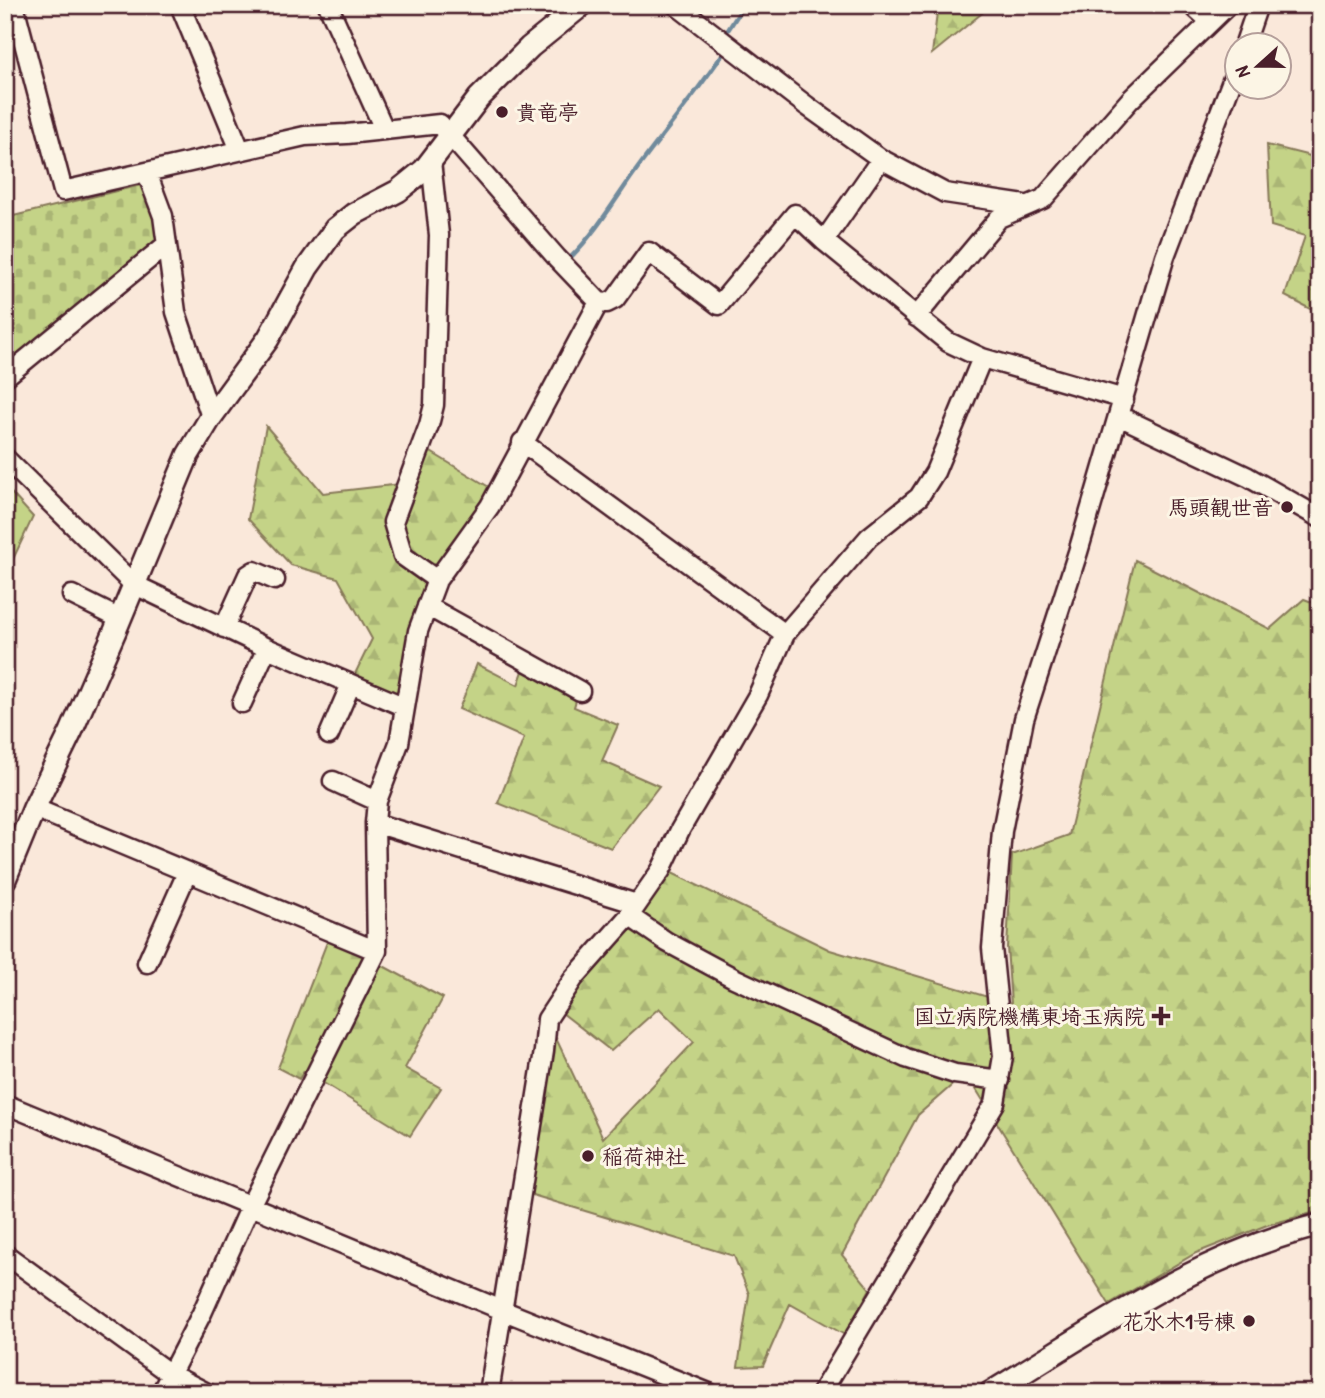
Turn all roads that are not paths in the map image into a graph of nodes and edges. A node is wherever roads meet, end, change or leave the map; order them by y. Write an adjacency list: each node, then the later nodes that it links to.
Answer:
1 (14, 5): 17 (street)
2 (180, 5): 14 (street)
3 (328, 5): 12 (street)
4 (582, 5): 13 (street)
5 (676, 5): 15 (street)
6 (1192, 5): 9 (street)
7 (1228, 5): 9 (street)
8 (1258, 5): 10 (street)
9 (1210, 21): 18 (street)
10 (1249, 32)
11 (1224, 99): 25 (street)
12 (384, 130): 13 (street); 14 (street)
13 (450, 136): 16 (street); 21 (street)
14 (240, 150): 17 (street)
15 (881, 159): 18 (street); 19 (street)
16 (431, 161): 27 (street); 32 (street)
17 (147, 173): 20 (street)
18 (1025, 205): 22 (street)
19 (824, 241): 21 (street); 22 (street)
20 (166, 245): 24 (street); 27 (street)
21 (599, 302): 28 (street)
22 (916, 317): 23 (street)
23 (982, 358): 25 (street); 38 (street)
24 (5, 377)
25 (1124, 398): 26 (street)
26 (1119, 416): 30 (street); 54 (street)
27 (211, 417): 33 (street)
28 (522, 443): 32 (street); 38 (street)
29 (5, 458): 33 (street)
30 (1320, 518)
31 (275, 580): 37 (street)
32 (437, 580): 35 (street)
33 (134, 584): 36 (street); 37 (street)
34 (72, 595): 36 (street)
35 (427, 606): 41 (street); 43 (street)
36 (118, 625): 47 (street)
37 (224, 628): 39 (street)
38 (785, 634): 51 (street)
39 (267, 648): 40 (street); 42 (street)
40 (351, 684): 43 (street); 44 (street)
41 (580, 691)
42 (242, 702)
43 (405, 707): 46 (street)
44 (329, 735)
45 (333, 781): 46 (street)
46 (377, 801): 48 (street)
47 (34, 808): 49 (street); 50 (street)
48 (375, 823): 51 (street); 52 (street)
49 (187, 873): 52 (street); 53 (street)
50 (5, 879)
51 (633, 910): 54 (street); 59 (street)
52 (377, 951): 56 (street)
53 (148, 964)
54 (1000, 1080): 65 (street)
55 (5, 1104): 56 (street)
56 (250, 1206): 59 (street); 60 (street)
57 (1320, 1225): 66 (street)
58 (5, 1254): 60 (street)
59 (502, 1310): 63 (street); 64 (street)
60 (170, 1374): 61 (street); 62 (street)
61 (161, 1393)
62 (207, 1393)
63 (489, 1393)
64 (709, 1393)
65 (821, 1393)
66 (990, 1393)

